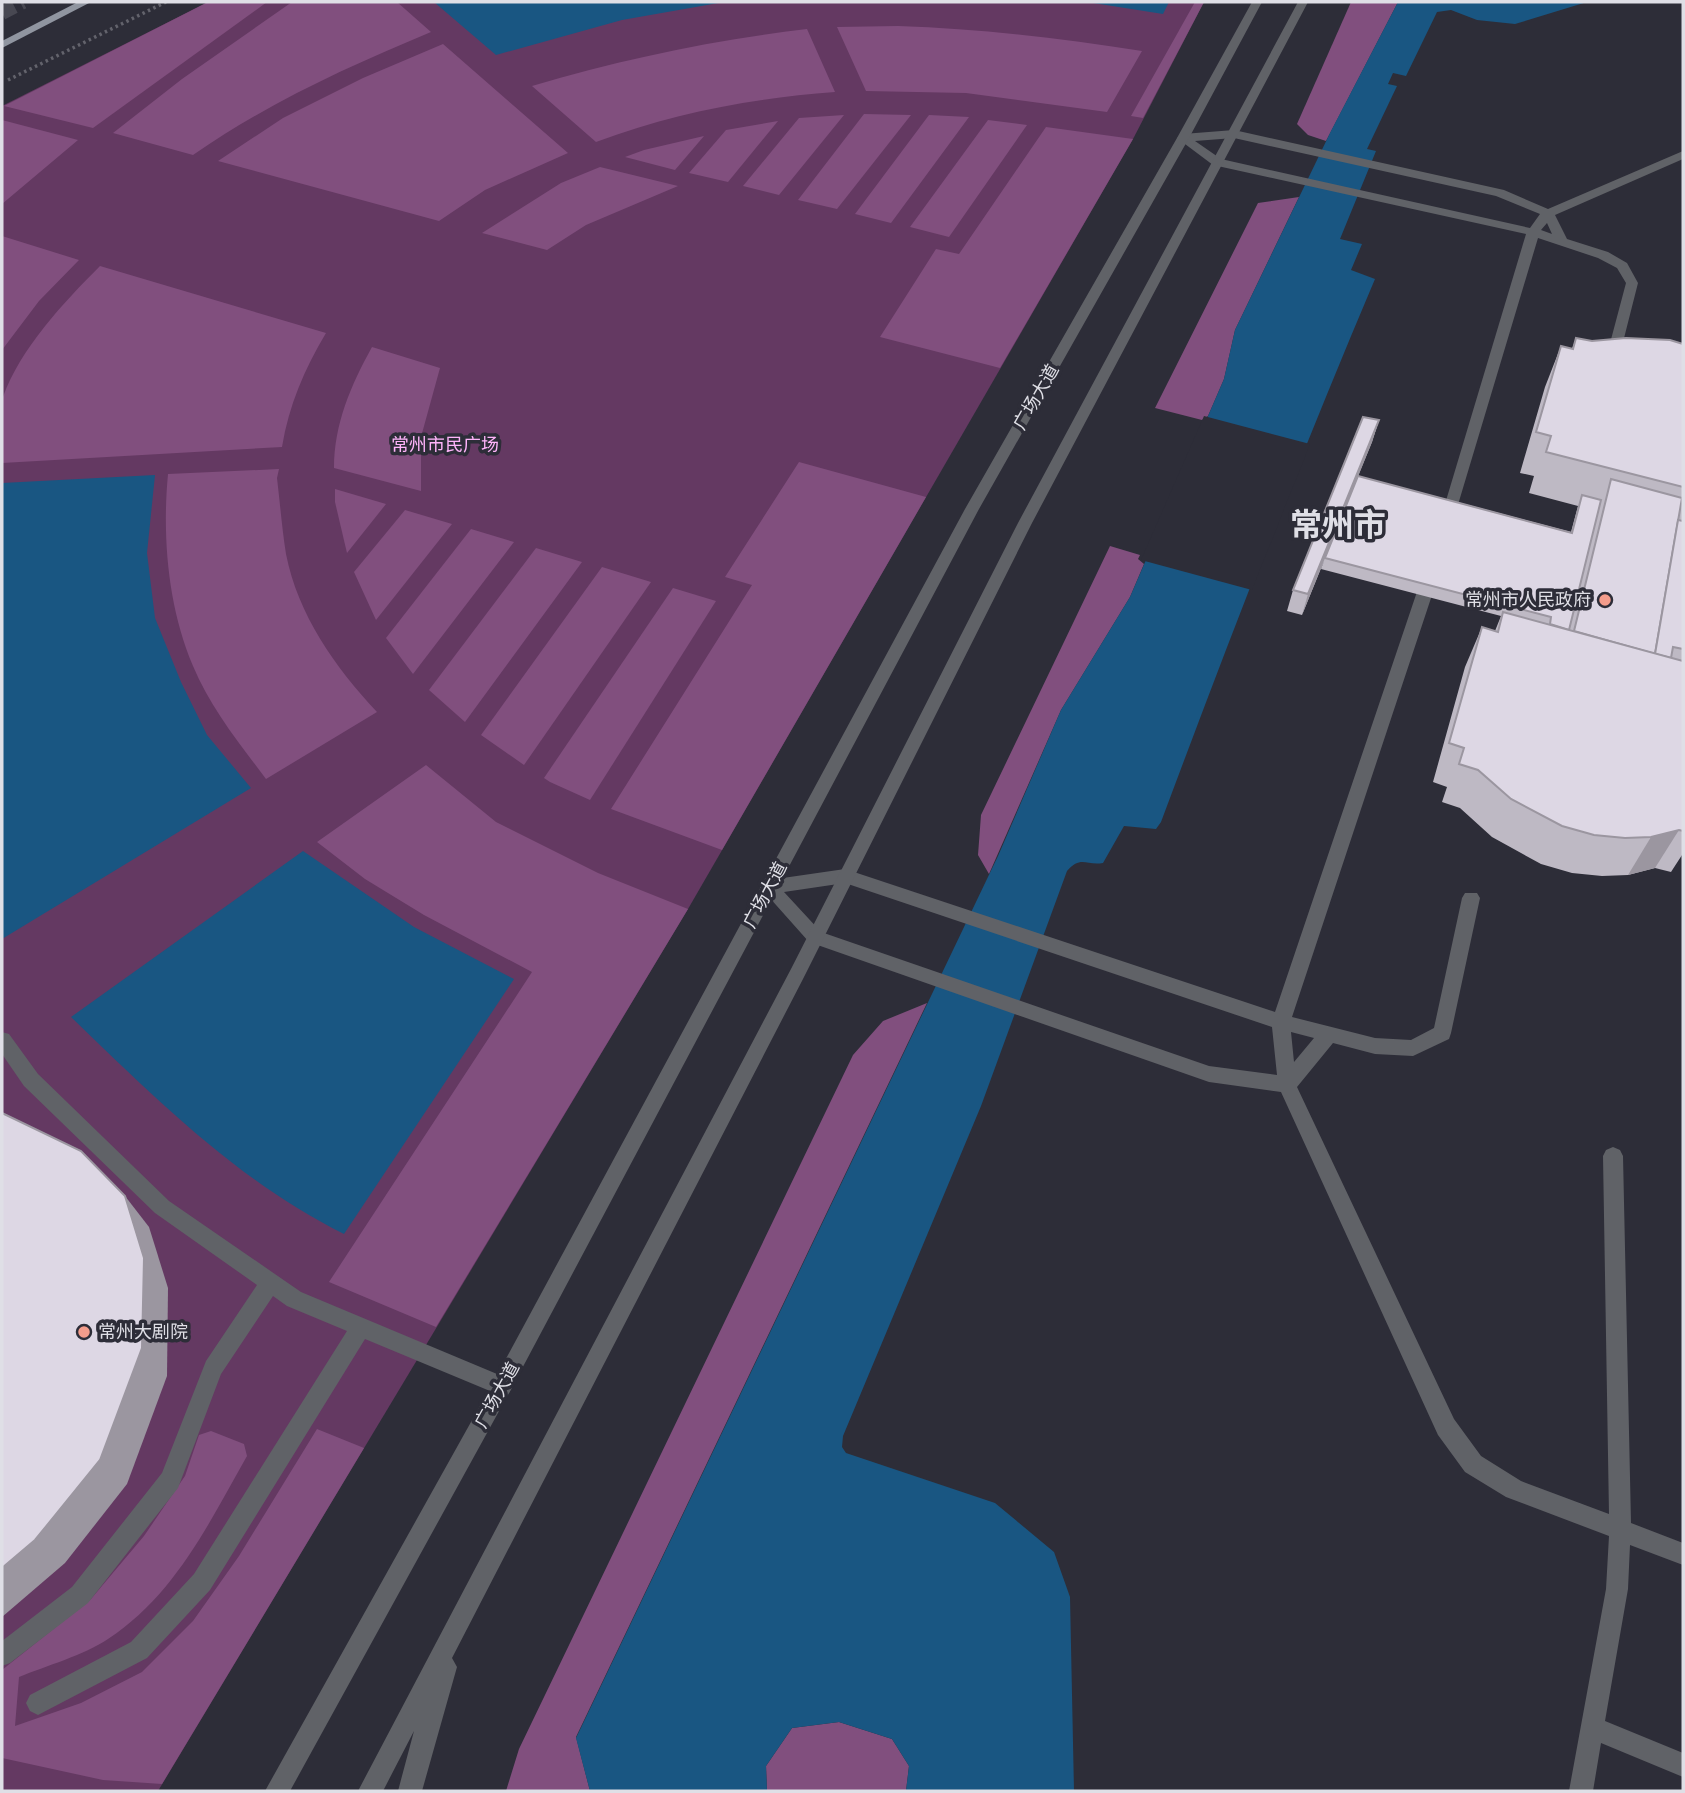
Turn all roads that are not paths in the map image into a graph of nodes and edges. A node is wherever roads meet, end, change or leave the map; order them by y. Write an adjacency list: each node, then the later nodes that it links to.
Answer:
1 (86, 2): 4 (main road)
2 (1257, 2): 6 (street, 广场大道)
3 (1303, 2): 5 (street)
4 (2, 45)
5 (1234, 134): 6 (street); 8 (street); 9 (street)
6 (1183, 138): 8 (street); 16 (street, 广场大道)
7 (1683, 155): 9 (street)
8 (1217, 162): 10 (street); 15 (street)
9 (1548, 213): 10 (street); 11 (street)
10 (1533, 232): 11 (street); 13 (street)
11 (1562, 242): 12 (street)
12 (1616, 347)
13 (1441, 540)
14 (1434, 564): 19 (street)
15 (845, 876): 16 (street); 18 (street); 19 (street)
16 (769, 887): 18 (street); 26 (street, 广场大道)
17 (1471, 898): 20 (street)
18 (815, 937): 22 (street); 29 (street)
19 (1281, 1023): 20 (street); 22 (street)
20 (1330, 1033): 22 (street)
21 (2, 1040): 24 (street)
22 (1287, 1085): 27 (street)
23 (1613, 1156): 27 (street)
24 (271, 1282): 25 (street); 30 (street)
25 (361, 1327): 26 (street); 31 (street)
26 (502, 1385): 34 (street, 广场大道)
27 (1620, 1529): 28 (street); 32 (street)
28 (1683, 1554)
29 (457, 1626): 35 (street); 36 (street)
30 (2, 1655)
31 (38, 1703)
32 (1592, 1727): 33 (street); 37 (street)
33 (1683, 1765)
34 (277, 1791)
35 (370, 1791)
36 (410, 1791)
37 (1581, 1791)

